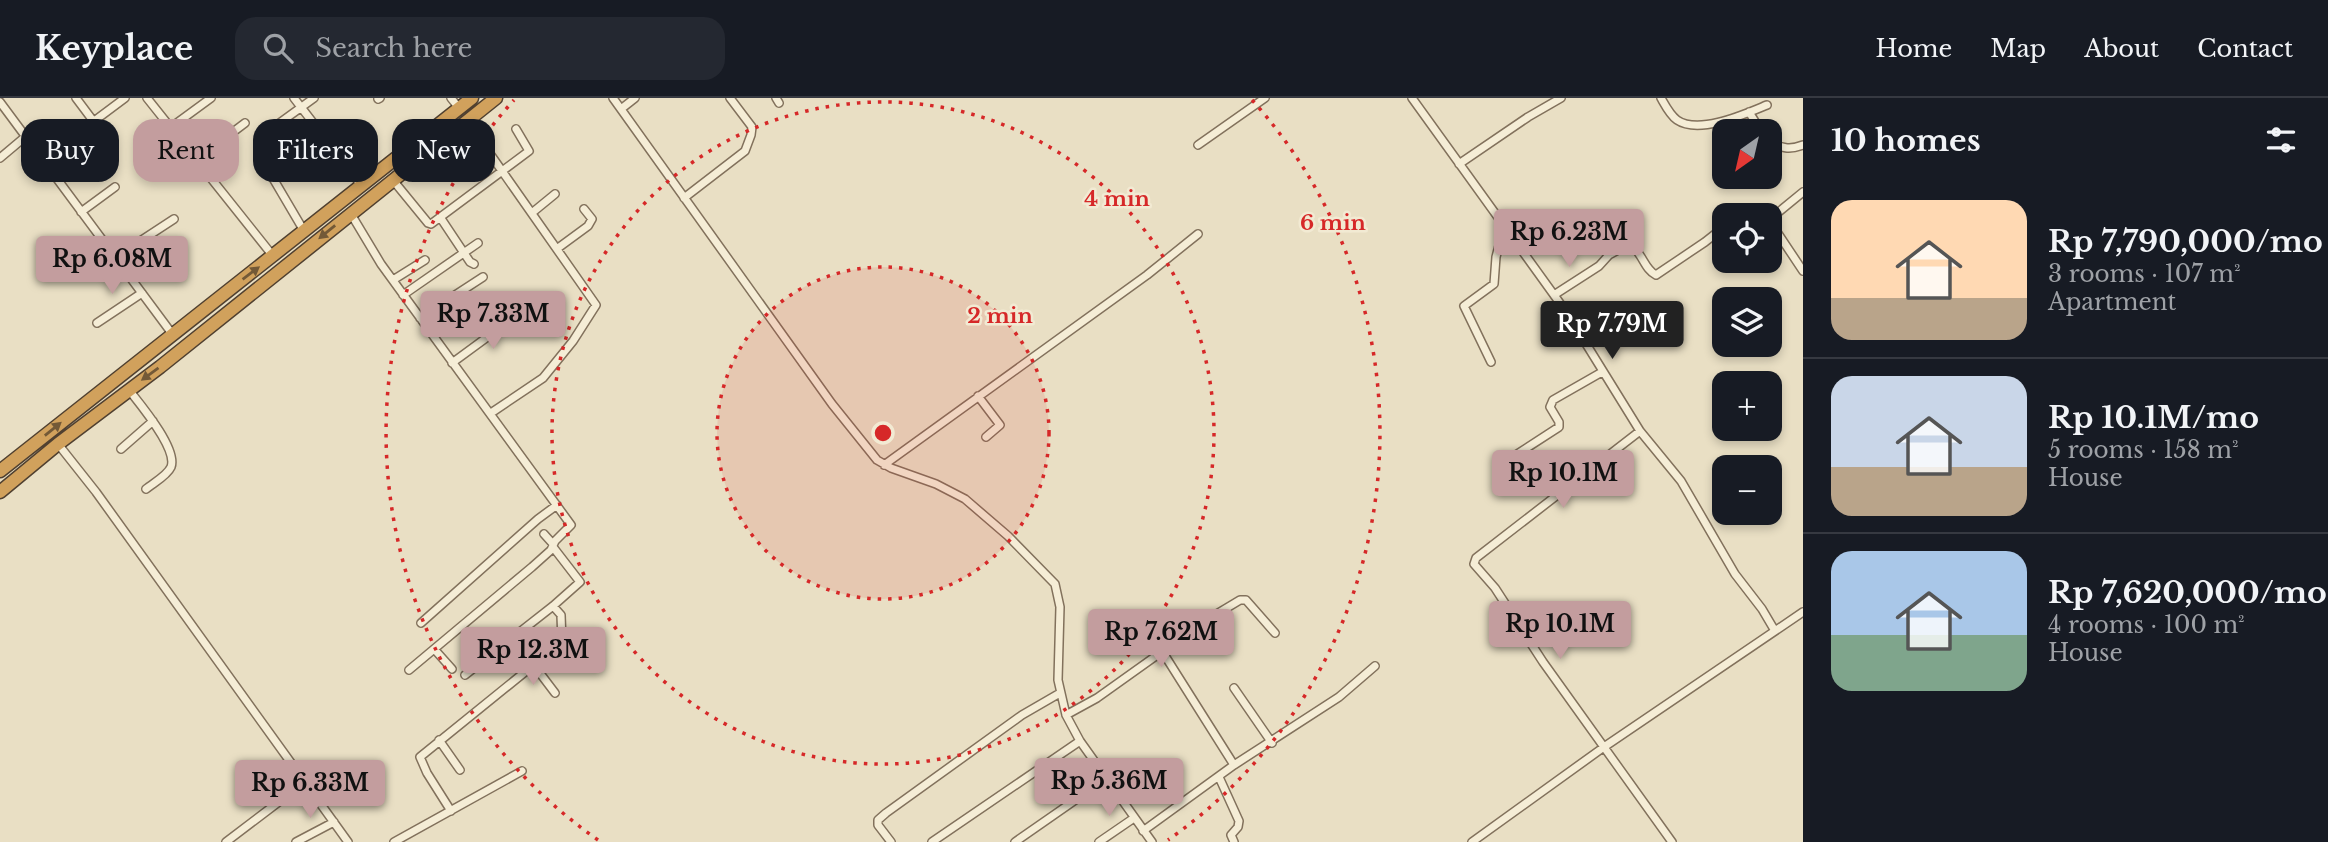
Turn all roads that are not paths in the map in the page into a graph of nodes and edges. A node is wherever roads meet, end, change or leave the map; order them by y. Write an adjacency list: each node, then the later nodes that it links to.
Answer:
1 (76, 98): 22 (street)
2 (125, 98): 23 (street)
3 (147, 98): 24 (street)
4 (211, 98): 25 (street)
5 (294, 98): 19 (street)
6 (314, 98): 19 (street)
7 (472, 98): 15 (highway)
8 (496, 98): 27 (highway)
9 (613, 98): 20 (street)
10 (635, 98): 20 (street)
11 (730, 98): 50 (street)
12 (1265, 98): 34 (street)
13 (1561, 98): 39 (street)
14 (1661, 98): 21 (street)
15 (455, 103): 46 (highway)
16 (1416, 104): 39 (street)
17 (1767, 105): 21 (street)
18 (2, 108): 32 (street)
19 (301, 108): 26 (street); 46 (street)
20 (621, 109): 50 (street)
21 (1749, 112): 28 (street)
22 (92, 119)
23 (98, 119)
24 (163, 119)
25 (182, 119)
26 (286, 119)
27 (470, 119)
28 (1754, 119)
29 (245, 123): 30 (street)
30 (239, 128)
31 (516, 130): 40 (street)
32 (21, 132)
33 (21, 140): 37 (street)
34 (1198, 145)
35 (1803, 145): 36 (street)
36 (1782, 148)
37 (0, 158)
38 (495, 159): 40 (street)
39 (1458, 164): 58 (street)
40 (503, 170): 54 (street); 56 (street)
41 (392, 180): 55 (highway)
42 (58, 182): 53 (street)
43 (214, 182): 66 (street)
44 (275, 182): 59 (street)
45 (395, 182): 56 (street)
46 (361, 186): 59 (highway)
47 (115, 187): 53 (street)
48 (1803, 192): 52 (street)
49 (555, 194): 54 (street)
50 (684, 198): 94 (street)
51 (584, 209): 64 (street)
52 (1782, 209)
53 (81, 212): 67 (street)
54 (533, 212): 64 (street)
55 (350, 214): 72 (street); 77 (highway, one-way to 77)
56 (440, 217): 65 (street)
57 (174, 219): 67 (street)
58 (1504, 227): 76 (street); 82 (street)
59 (304, 231): 66 (highway)
60 (1198, 234): 86 (street)
61 (1712, 235): 76 (street)
62 (1782, 240): 70 (street)
63 (478, 243): 65 (street)
64 (558, 248): 87 (street)
65 (464, 252): 69 (street); 75 (street)
66 (273, 256): 73 (highway, one-way to 66)
67 (116, 257): 74 (street)
68 (425, 260): 72 (street)
69 (474, 264)
70 (1803, 271)
71 (483, 277): 79 (street)
72 (393, 280): 75 (street)
73 (232, 288): 77 (highway); 81 (highway)
74 (142, 293): 80 (street); 81 (street)
75 (403, 295): 79 (street)
76 (1554, 295): 84 (street)
77 (242, 300): 85 (highway, one-way to 85)
78 (516, 316): 83 (street)
79 (420, 318): 83 (street)
80 (97, 323)
81 (173, 335): 95 (highway, one-way to 81)
82 (1492, 362)
83 (452, 363): 87 (street)
84 (1602, 372): 89 (street); 93 (street)
85 (129, 390): 88 (street); 91 (highway)
86 (978, 396): 90 (street); 94 (street)
87 (491, 414): 98 (street)
88 (153, 421): 92 (street); 96 (street)
89 (1640, 431): 104 (street); 120 (street)
90 (986, 437)
91 (58, 444): 97 (highway); 126 (street)
92 (121, 449)
93 (1505, 463)
94 (884, 465): 115 (street)
95 (0, 471)
96 (146, 489)
97 (0, 492)
98 (557, 506): 100 (street); 103 (street)
99 (544, 534): 100 (street)
100 (553, 546): 101 (street); 106 (street)
101 (554, 606): 108 (street); 112 (street)
102 (1803, 612): 104 (street)
103 (421, 623)
104 (1775, 631): 120 (street)
105 (1275, 633): 107 (street)
106 (435, 650): 110 (street); 111 (street)
107 (1162, 651): 116 (street); 121 (street)
108 (533, 664): 114 (street); 117 (street)
109 (1375, 666): 119 (street)
110 (452, 669)
111 (409, 670)
112 (465, 675)
113 (1234, 688): 119 (street)
114 (555, 693)
115 (1060, 693): 116 (street); 135 (street)
116 (1066, 715): 118 (street)
117 (439, 740): 122 (street); 127 (street)
118 (1080, 741): 125 (street); 136 (street)
119 (1272, 743): 121 (street)
120 (1604, 747): 141 (street); 142 (street)
121 (1234, 765): 124 (street)
122 (460, 770)
123 (523, 771): 127 (street)
124 (1219, 777): 130 (street); 140 (street)
125 (1107, 778): 128 (street); 137 (street)
126 (305, 782): 129 (street); 131 (street)
127 (451, 811): 134 (street)
128 (1134, 818): 130 (street); 138 (street)
129 (334, 822): 132 (street); 133 (street)
130 (1143, 831): 139 (street)
131 (226, 842)
132 (296, 842)
133 (348, 842)
134 (394, 842)
135 (891, 842)
136 (932, 842)
137 (1015, 842)
138 (1100, 842)
139 (1152, 842)
140 (1234, 842)
141 (1472, 842)
142 (1672, 842)

